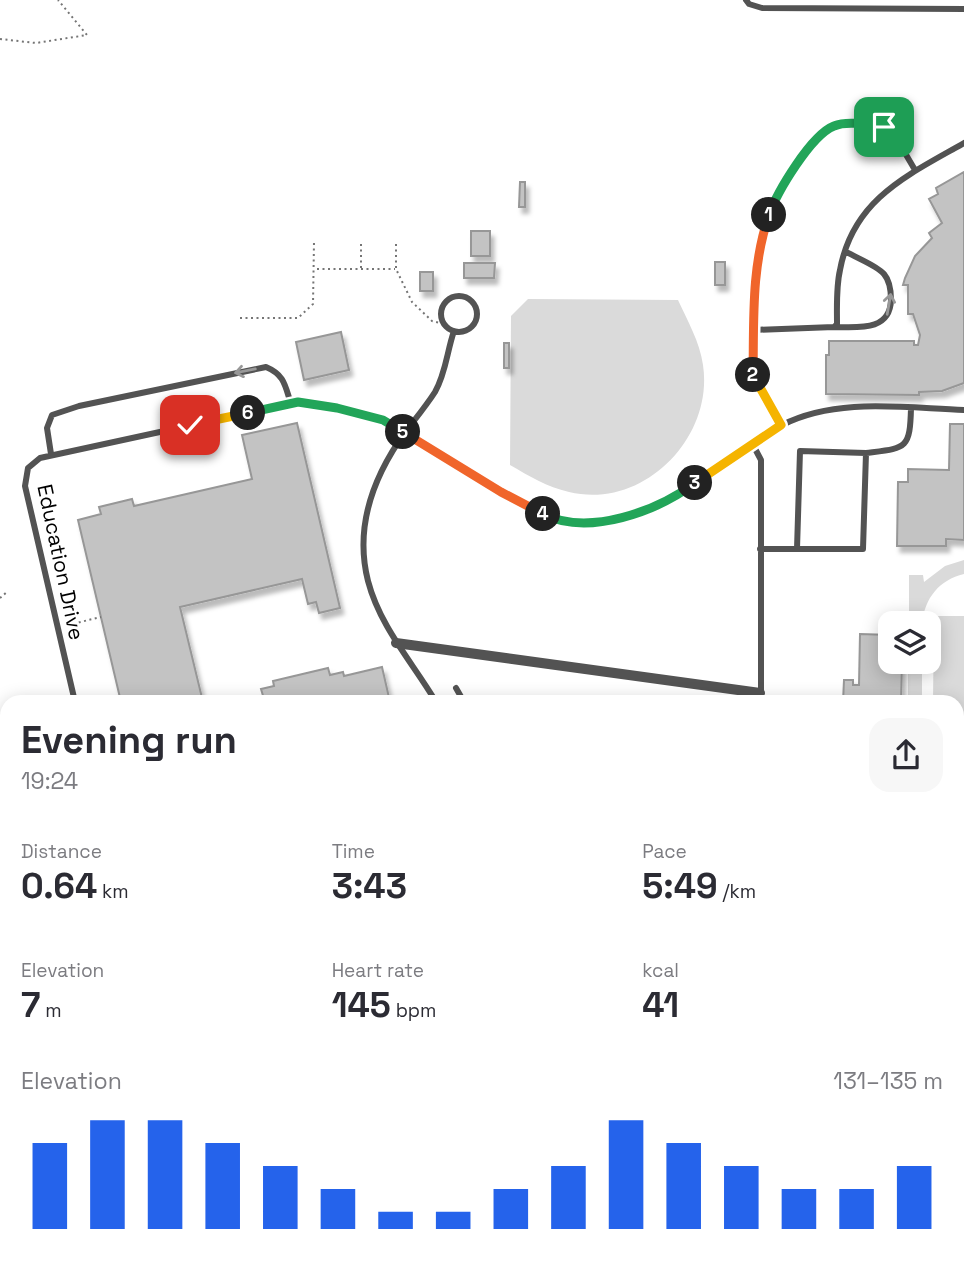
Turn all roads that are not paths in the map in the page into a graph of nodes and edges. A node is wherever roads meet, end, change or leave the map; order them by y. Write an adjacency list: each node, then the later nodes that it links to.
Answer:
1 (746, 0): 2 (lane)
2 (964, 9)
3 (964, 143): 4 (lane)
4 (915, 170): 5 (lane); 7 (lane)
5 (845, 251): 6 (lane); 6 (lane, one-way to 5)
6 (834, 327): 7 (lane)
7 (753, 330): 12 (lane)
8 (454, 331): 8 (lane); 13 (lane)
9 (291, 404): 13 (lane, Education Drive); 16 (lane, Education Drive); 16 (lane, one-way to 16)
10 (911, 408): 11 (lane, Education Drive); 12 (lane, Education Drive); 15 (lane)
11 (964, 410)
12 (781, 425): 14 (lane, Education Drive)
13 (404, 433): 14 (lane, Education Drive); 19 (lane)
14 (752, 443): 17 (lane)
15 (866, 453): 18 (lane); 18 (lane)
16 (51, 454): 21 (lane, Education Drive)
17 (760, 548): 18 (lane); 25 (lane)
18 (797, 549)
19 (396, 643): 22 (lane); 24 (street)
20 (456, 688): 23 (lane)
21 (73, 695)
22 (431, 695)
23 (460, 695)
24 (747, 695)
25 (760, 695)

